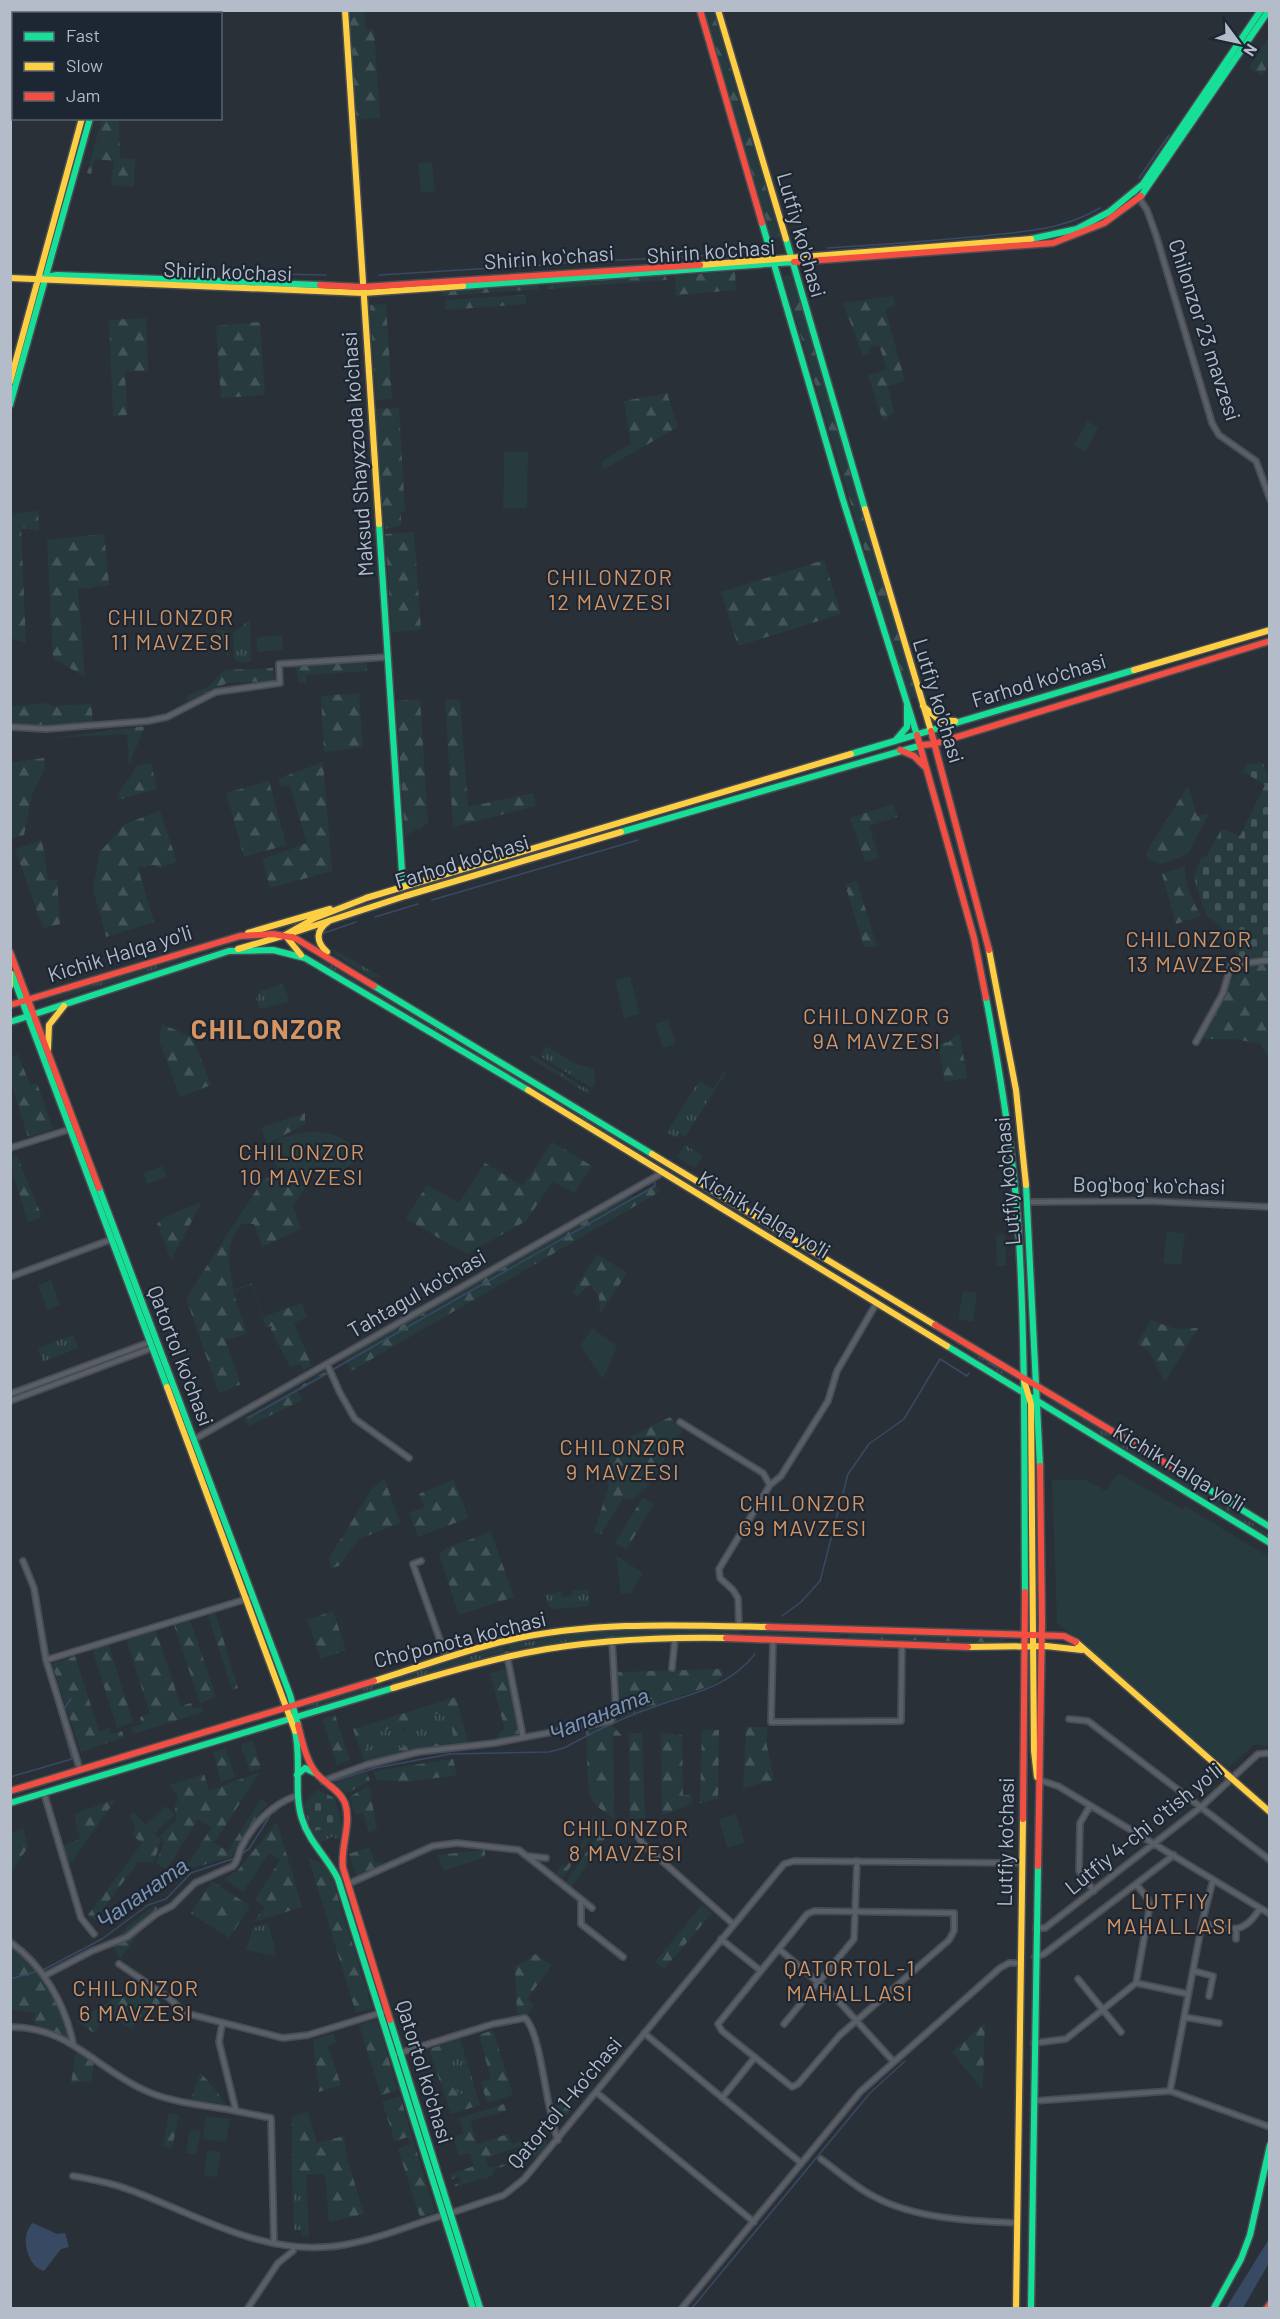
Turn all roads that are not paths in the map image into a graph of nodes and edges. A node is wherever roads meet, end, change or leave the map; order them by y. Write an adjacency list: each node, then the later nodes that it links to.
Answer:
1 (345, 10): 13 (main road, Maksud Shayxzoda ko'chasi)
2 (700, 10): 10 (main road, Lutfiy ko'chasi)
3 (718, 10): 9 (main road, Lutfiy ko'chasi)
4 (1261, 10): 8 (main road, Shirin ko'chasi)
5 (1269, 10): 8 (main road, Shirin ko'chasi)
6 (82, 120): 12 (main road)
7 (89, 120): 12 (main road)
8 (1137, 195): 9 (main road, Shirin ko'chasi); 16 (street, Chilonzor 23 mavzesi)
9 (792, 261): 10 (main road, Shirin ko'chasi); 25 (main road, Lutfiy ko'chasi)
10 (775, 262): 13 (main road, Shirin ko'chasi); 24 (main road, Lutfiy ko'chasi)
11 (10, 278): 12 (main road, Shirin ko'chasi)
12 (44, 278): 13 (main road, Shirin ko'chasi); 14 (main road); 15 (main road)
13 (363, 290): 22 (main road, Maksud Shayxzoda ko'chasi)
14 (10, 382)
15 (10, 405)
16 (1269, 499)
17 (1269, 630): 19 (main road, Farhod ko'chasi)
18 (1269, 641): 21 (main road, Farhod ko'chasi)
19 (1227, 642): 20 (main road, Farhod ko'chasi); 21 (main road)
20 (1209, 647): 23 (main road); 26 (main road, Farhod ko'chasi)
21 (1230, 653): 23 (main road, Farhod ko'chasi)
22 (388, 657): 27 (street); 37 (main road, Maksud Shayxzoda ko'chasi)
23 (1212, 658): 32 (main road, Farhod ko'chasi)
24 (907, 706): 29 (main road, Lutfiy ko'chasi); 30 (main road)
25 (923, 706): 26 (main road); 28 (main road, Lutfiy ko'chasi)
26 (973, 718): 28 (main road, Farhod ko'chasi)
27 (10, 727)
28 (931, 731): 29 (main road, Farhod ko'chasi); 32 (main road, Lutfiy ko'chasi)
29 (917, 735): 30 (main road, Farhod ko'chasi); 31 (main road, Lutfiy ko'chasi)
30 (892, 743): 35 (main road, Farhod ko'chasi)
31 (920, 743): 32 (main road, Farhod ko'chasi); 33 (main road, Farhod ko'chasi); 34 (main road, Lutfiy ko'chasi)
32 (934, 744): 41 (main road, Lutfiy ko'chasi)
33 (895, 751): 34 (main road); 36 (main road, Farhod ko'chasi)
34 (927, 769): 43 (main road, Lutfiy ko'chasi)
35 (646, 816): 36 (main road); 37 (main road, Farhod ko'chasi)
36 (649, 825): 38 (main road, Farhod ko'chasi)
37 (403, 887): 38 (main road, Maksud Shayxzoda ko'chasi); 39 (main road, Farhod ko'chasi)
38 (405, 896): 40 (main road, Farhod ko'chasi)
39 (369, 897): 42 (main road, Farhod ko'chasi); 44 (main road)
40 (329, 921): 44 (main road, Farhod ko'chasi); 54 (main road)
41 (983, 922): 43 (main road); 68 (main road, Lutfiy ko'chasi)
42 (282, 923): 45 (main road, Kichik Halqa yo'li)
43 (971, 924): 71 (main road, Lutfiy ko'chasi)
44 (285, 934): 45 (main road, Kichik Halqa yo'li); 47 (main road, Kichik Halqa yo'li); 49 (main road); 54 (main road, Kichik Halqa yo'li)
45 (240, 936): 46 (main road, Kichik Halqa yo'li)
46 (196, 949): 53 (main road); 56 (main road, Kichik Halqa yo'li)
47 (229, 951): 49 (main road, Kichik Halqa yo'li); 53 (main road, Kichik Halqa yo'li)
48 (10, 952): 56 (main road, Qatortol ko'chasi)
49 (305, 958): 51 (main road, Kichik Halqa yo'li)
50 (1269, 960): 61 (street)
51 (317, 965): 54 (main road); 64 (main road, Kichik Halqa yo'li)
52 (10, 972): 55 (main road); 56 (main road, Qatortol ko'chasi)
53 (143, 978): 57 (main road, Kichik Halqa yo'li)
54 (364, 980): 63 (main road, Kichik Halqa yo'li)
55 (10, 986)
56 (26, 1000): 58 (main road, Kichik Halqa yo'li); 59 (main road, Qatortol ko'chasi)
57 (71, 1001): 59 (main road, Kichik Halqa yo'li); 62 (main road)
58 (10, 1005)
59 (31, 1015): 60 (main road, Kichik Halqa yo'li); 62 (main road, Qatortol ko'chasi); 65 (main road, Qatortol ko'chasi)
60 (10, 1022)
61 (1196, 1042)
62 (48, 1049): 65 (main road, Qatortol ko'chasi)
63 (556, 1095): 64 (main road); 75 (main road, Kichik Halqa yo'li)
64 (550, 1105): 67 (main road, Kichik Halqa yo'li)
65 (74, 1128): 66 (street); 72 (main road, Qatortol ko'chasi)
66 (10, 1148)
67 (662, 1173): 74 (main road, Kichik Halqa yo'li); 78 (street, Tahtagul ko'chasi)
68 (1028, 1202): 69 (street, Bogʻbogʻ koʻchasi); 70 (main road, Lutfiy ko'chasi)
69 (1269, 1207)
70 (1029, 1221): 71 (main road); 80 (main road, Lutfiy ko'chasi)
71 (1018, 1222): 79 (main road, Lutfiy ko'chasi)
72 (115, 1238): 73 (street); 77 (main road, Qatortol ko'chasi)
73 (10, 1277)
74 (876, 1304): 76 (main road, Kichik Halqa yo'li); 93 (street)
75 (924, 1319): 76 (main road); 79 (main road, Kichik Halqa yo'li)
76 (918, 1329): 81 (main road, Kichik Halqa yo'li)
77 (154, 1343): 83 (street); 85 (street); 90 (main road, Qatortol ko'chasi)
78 (327, 1364): 90 (street, Tahtagul ko'chasi); 91 (street)
79 (1020, 1375): 80 (main road, Kichik Halqa yo'li); 81 (main road); 82 (main road, Lutfiy ko'chasi)
80 (1037, 1384): 82 (main road); 86 (main road, Lutfiy ko'chasi); 95 (main road, Kichik Halqa yo'li)
81 (1012, 1387): 82 (main road, Kichik Halqa yo'li)
82 (1026, 1391): 84 (main road, Kichik Halqa yo'li); 102 (main road, Lutfiy ko'chasi)
83 (10, 1394)
84 (1030, 1397): 86 (main road, Kichik Halqa yo'li); 103 (main road, Lutfiy ko'chasi)
85 (10, 1401)
86 (1038, 1402): 87 (main road, Kichik Halqa yo'li); 88 (main road, Lutfiy ko'chasi)
87 (1049, 1408): 88 (main road); 96 (main road, Kichik Halqa yo'li)
88 (1039, 1418): 104 (main road, Lutfiy ko'chasi)
89 (680, 1422): 92 (street)
90 (191, 1441): 99 (main road, Qatortol ko'chasi)
91 (409, 1458)
92 (763, 1473): 93 (street); 94 (street)
93 (777, 1481): 94 (street)
94 (770, 1485): 100 (street)
95 (1269, 1527)
96 (1269, 1543)
97 (23, 1561): 117 (street)
98 (421, 1561): 116 (street)
99 (250, 1598): 117 (street); 121 (main road, Qatortol ko'chasi)
100 (741, 1626): 101 (main road, Cho'ponota ko'chasi); 107 (main road); 108 (main road, Cho'ponota ko'chasi)
101 (844, 1629): 102 (main road, Cho'ponota ko'chasi); 110 (main road)
102 (1025, 1634): 103 (main road, Cho'ponota ko'chasi); 112 (main road, Lutfiy ko'chasi)
103 (1034, 1634): 104 (main road, Cho'ponota ko'chasi); 113 (main road, Lutfiy ko'chasi)
104 (1042, 1634): 113 (main road, Lutfiy ko'chasi); 114 (main road, Cho'ponota ko'chasi)
105 (675, 1638): 106 (main road, Cho'ponota ko'chasi); 107 (main road, Cho'ponota ko'chasi); 118 (street)
106 (612, 1640): 115 (main road, Cho'ponota ko'chasi); 124 (street)
107 (743, 1640): 109 (main road, Cho'ponota ko'chasi)
108 (505, 1641): 115 (main road); 116 (main road, Cho'ponota ko'chasi)
109 (773, 1641): 110 (main road, Cho'ponota ko'chasi); 111 (street)
110 (844, 1642): 111 (main road, Cho'ponota ko'chasi)
111 (902, 1644): 112 (main road, Cho'ponota ko'chasi)
112 (1025, 1648): 113 (main road, Cho'ponota ko'chasi); 141 (main road, Lutfiy ko'chasi)
113 (1038, 1648): 114 (main road, Cho'ponota ko'chasi); 132 (main road, Lutfiy ko'chasi)
114 (1086, 1652): 133 (main road, Cho'ponota ko'chasi)
115 (507, 1655): 120 (main road, Cho'ponota ko'chasi); 124 (street)
116 (446, 1657): 119 (main road, Cho'ponota ko'chasi)
117 (46, 1660): 128 (street)
118 (672, 1668)
119 (384, 1676): 120 (main road); 121 (main road, Cho'ponota ko'chasi)
120 (388, 1689): 122 (main road, Cho'ponota ko'chasi)
121 (290, 1705): 122 (main road, Qatortol ko'chasi); 125 (main road, Cho'ponota ko'chasi)
122 (293, 1718): 126 (main road, Cho'ponota ko'chasi); 129 (main road, Qatortol ko'chasi); 130 (main road, Qatortol ko'chasi)
123 (1069, 1719): 139 (street)
124 (523, 1737): 131 (street)
125 (179, 1739): 126 (main road); 128 (main road, Cho'ponota ko'chasi)
126 (184, 1751): 135 (main road, Cho'ponota ko'chasi)
127 (1269, 1753): 133 (street, Lutfiy 4-chi o'tish yo'li)
128 (80, 1770): 134 (main road, Cho'ponota ko'chasi)
129 (316, 1773): 130 (main road); 131 (main road, Qatortol ko'chasi)
130 (296, 1776): 136 (main road, Qatortol ko'chasi)
131 (323, 1780): 144 (main road, Qatortol ko'chasi)
132 (1038, 1780): 138 (street); 142 (main road, Lutfiy ko'chasi)
133 (1233, 1780): 139 (street, Lutfiy 4-chi o'tish yo'li); 140 (main road, Cho'ponota ko'chasi)
134 (10, 1791)
135 (44, 1793): 137 (main road, Cho'ponota ko'chasi); 166 (street)
136 (296, 1796): 146 (main road, Qatortol ko'chasi); 177 (street)
137 (10, 1803)
138 (1090, 1806): 145 (street); 156 (street)
139 (1201, 1807): 145 (street, Lutfiy 4-chi o'tish yo'li); 150 (street)
140 (1269, 1812)
141 (1022, 1820): 142 (main road); 152 (main road, Lutfiy ko'chasi)
142 (1037, 1820): 164 (main road, Lutfiy ko'chasi)
143 (631, 1826): 163 (street)
144 (340, 1844): 146 (main road); 154 (main road, Qatortol ko'chasi)
145 (1156, 1844): 147 (street); 156 (street, Lutfiy 4-chi o'tish yo'li)
146 (322, 1851): 184 (main road, Qatortol ko'chasi)
147 (1174, 1855): 153 (street); 155 (street, Lutfiy 4-chi o'tish yo'li)
148 (525, 1856): 149 (street); 154 (street); 157 (street)
149 (546, 1858)
150 (1269, 1860)
151 (857, 1861): 152 (street, Qatortol 1-ko'chasi); 160 (street); 163 (street, Qatortol 1-ko'chasi)
152 (1022, 1863): 173 (main road, Lutfiy ko'chasi)
153 (1213, 1880): 159 (street); 162 (street)
154 (348, 1884): 184 (main road, Qatortol ko'chasi)
155 (1136, 1884): 172 (street, Lutfiy 4-chi o'tish yo'li); 180 (street)
156 (1094, 1892): 164 (street, Lutfiy 4-chi o'tish yo'li)
157 (581, 1900): 158 (street); 171 (street)
158 (592, 1908)
159 (1260, 1908): 161 (street); 165 (street)
160 (855, 1912): 170 (street); 179 (street); 186 (street)
161 (1269, 1914)
162 (1202, 1923): 165 (street); 176 (street)
163 (733, 1924): 167 (street, Qatortol 1-ko'chasi)
164 (1036, 1928): 172 (main road, Lutfiy ko'chasi)
165 (1236, 1929): 168 (street)
166 (94, 1934)
167 (721, 1939): 175 (street); 192 (street, Qatortol 1-ko'chasi)
168 (1236, 1939)
169 (10, 1942): 177 (street)
170 (779, 1949): 175 (street); 179 (street)
171 (623, 1957)
172 (1035, 1957): 194 (main road, Lutfiy ko'chasi)
173 (1021, 1963): 197 (street); 211 (main road, Lutfiy ko'chasi)
174 (119, 1964): 188 (street)
175 (761, 1971): 196 (street)
176 (1194, 1971): 181 (street); 182 (street)
177 (42, 1972): 193 (street)
178 (1078, 1979): 183 (street)
179 (819, 1981): 186 (street); 189 (street)
180 (1136, 1983): 181 (street); 183 (street)
181 (1188, 1994): 185 (street)
182 (1209, 1996)
183 (1104, 2011): 191 (street); 194 (street)
184 (384, 2012): 188 (street); 195 (main road, Qatortol ko'chasi)
185 (1184, 2017): 187 (street); 198 (street)
186 (857, 2020): 196 (street); 197 (street)
187 (1219, 2023)
188 (222, 2024): 202 (street)
189 (784, 2024)
190 (10, 2027): 193 (street)
191 (1121, 2032)
192 (644, 2033): 199 (street, Qatortol 1-ko'chasi); 200 (street)
193 (73, 2043): 202 (street)
194 (1034, 2043): 201 (main road, Lutfiy ko'chasi)
195 (397, 2054): 204 (street); 209 (main road, Qatortol ko'chasi)
196 (755, 2057): 200 (street)
197 (893, 2061): 207 (street)
198 (1170, 2091): 201 (street); 203 (street)
199 (596, 2092): 204 (street, Qatortol 1-ko'chasi); 210 (street)
200 (722, 2098): 207 (street)
201 (1034, 2101): 212 (main road, Lutfiy ko'chasi)
202 (236, 2111): 213 (street)
203 (1269, 2127)
204 (558, 2140): 209 (street, Qatortol 1-ko'chasi)
205 (1269, 2145): 225 (main road)
206 (821, 2159): 211 (street)
207 (801, 2163): 210 (street)
208 (72, 2176): 213 (street, Qatortol 1-ko'chasi)
209 (447, 2214): 214 (street, Qatortol 1-ko'chasi); 217 (main road, Qatortol ko'chasi)
210 (754, 2222): 222 (street)
211 (1017, 2226): 212 (main road); 215 (main road, Lutfiy ko'chasi)
212 (1032, 2228): 216 (main road, Lutfiy ko'chasi)
213 (274, 2243): 214 (street, Qatortol 1-ko'chasi)
214 (292, 2246): 219 (street)
215 (1017, 2268): 216 (main road); 223 (main road, Lutfiy ko'chasi)
216 (1032, 2268): 224 (main road, Lutfiy ko'chasi)
217 (468, 2281): 220 (main road, Qatortol ko'chasi); 221 (main road, Qatortol ko'chasi)
218 (1269, 2304): 226 (main road)
219 (248, 2308)
220 (474, 2308)
221 (480, 2308)
222 (682, 2308)
223 (1016, 2308)
224 (1031, 2308)
225 (1214, 2308)
226 (1267, 2308)

